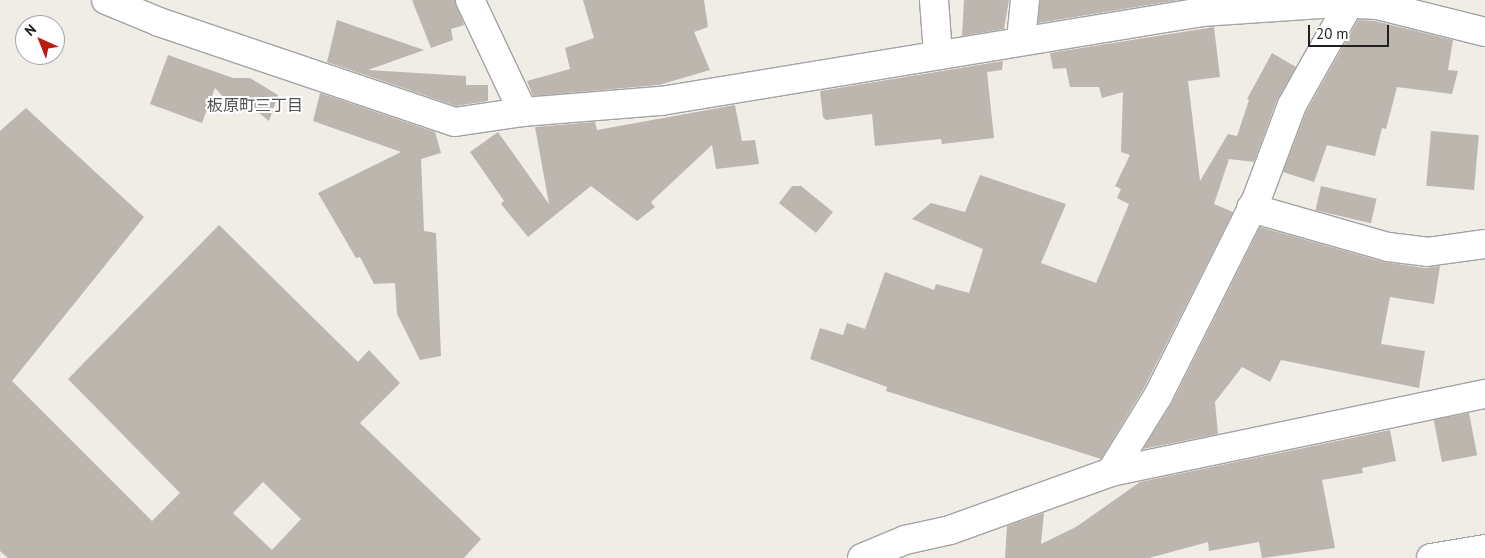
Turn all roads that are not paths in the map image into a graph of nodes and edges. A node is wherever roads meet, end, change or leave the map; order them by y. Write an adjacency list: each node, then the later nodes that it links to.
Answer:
1 (106, 0): 9 (street)
2 (470, 0): 9 (street)
3 (934, 0): 8 (street)
4 (1025, 0): 7 (street)
5 (1350, 4): 6 (street); 7 (street); 10 (street)
6 (1485, 32)
7 (1021, 40): 8 (street)
8 (938, 54): 9 (street)
9 (523, 112)
10 (1251, 208): 11 (street); 13 (street)
11 (1485, 244)
12 (1485, 394): 13 (street)
13 (1111, 472): 15 (street)
14 (1485, 549): 16 (street)
15 (862, 558)
16 (1431, 558)

